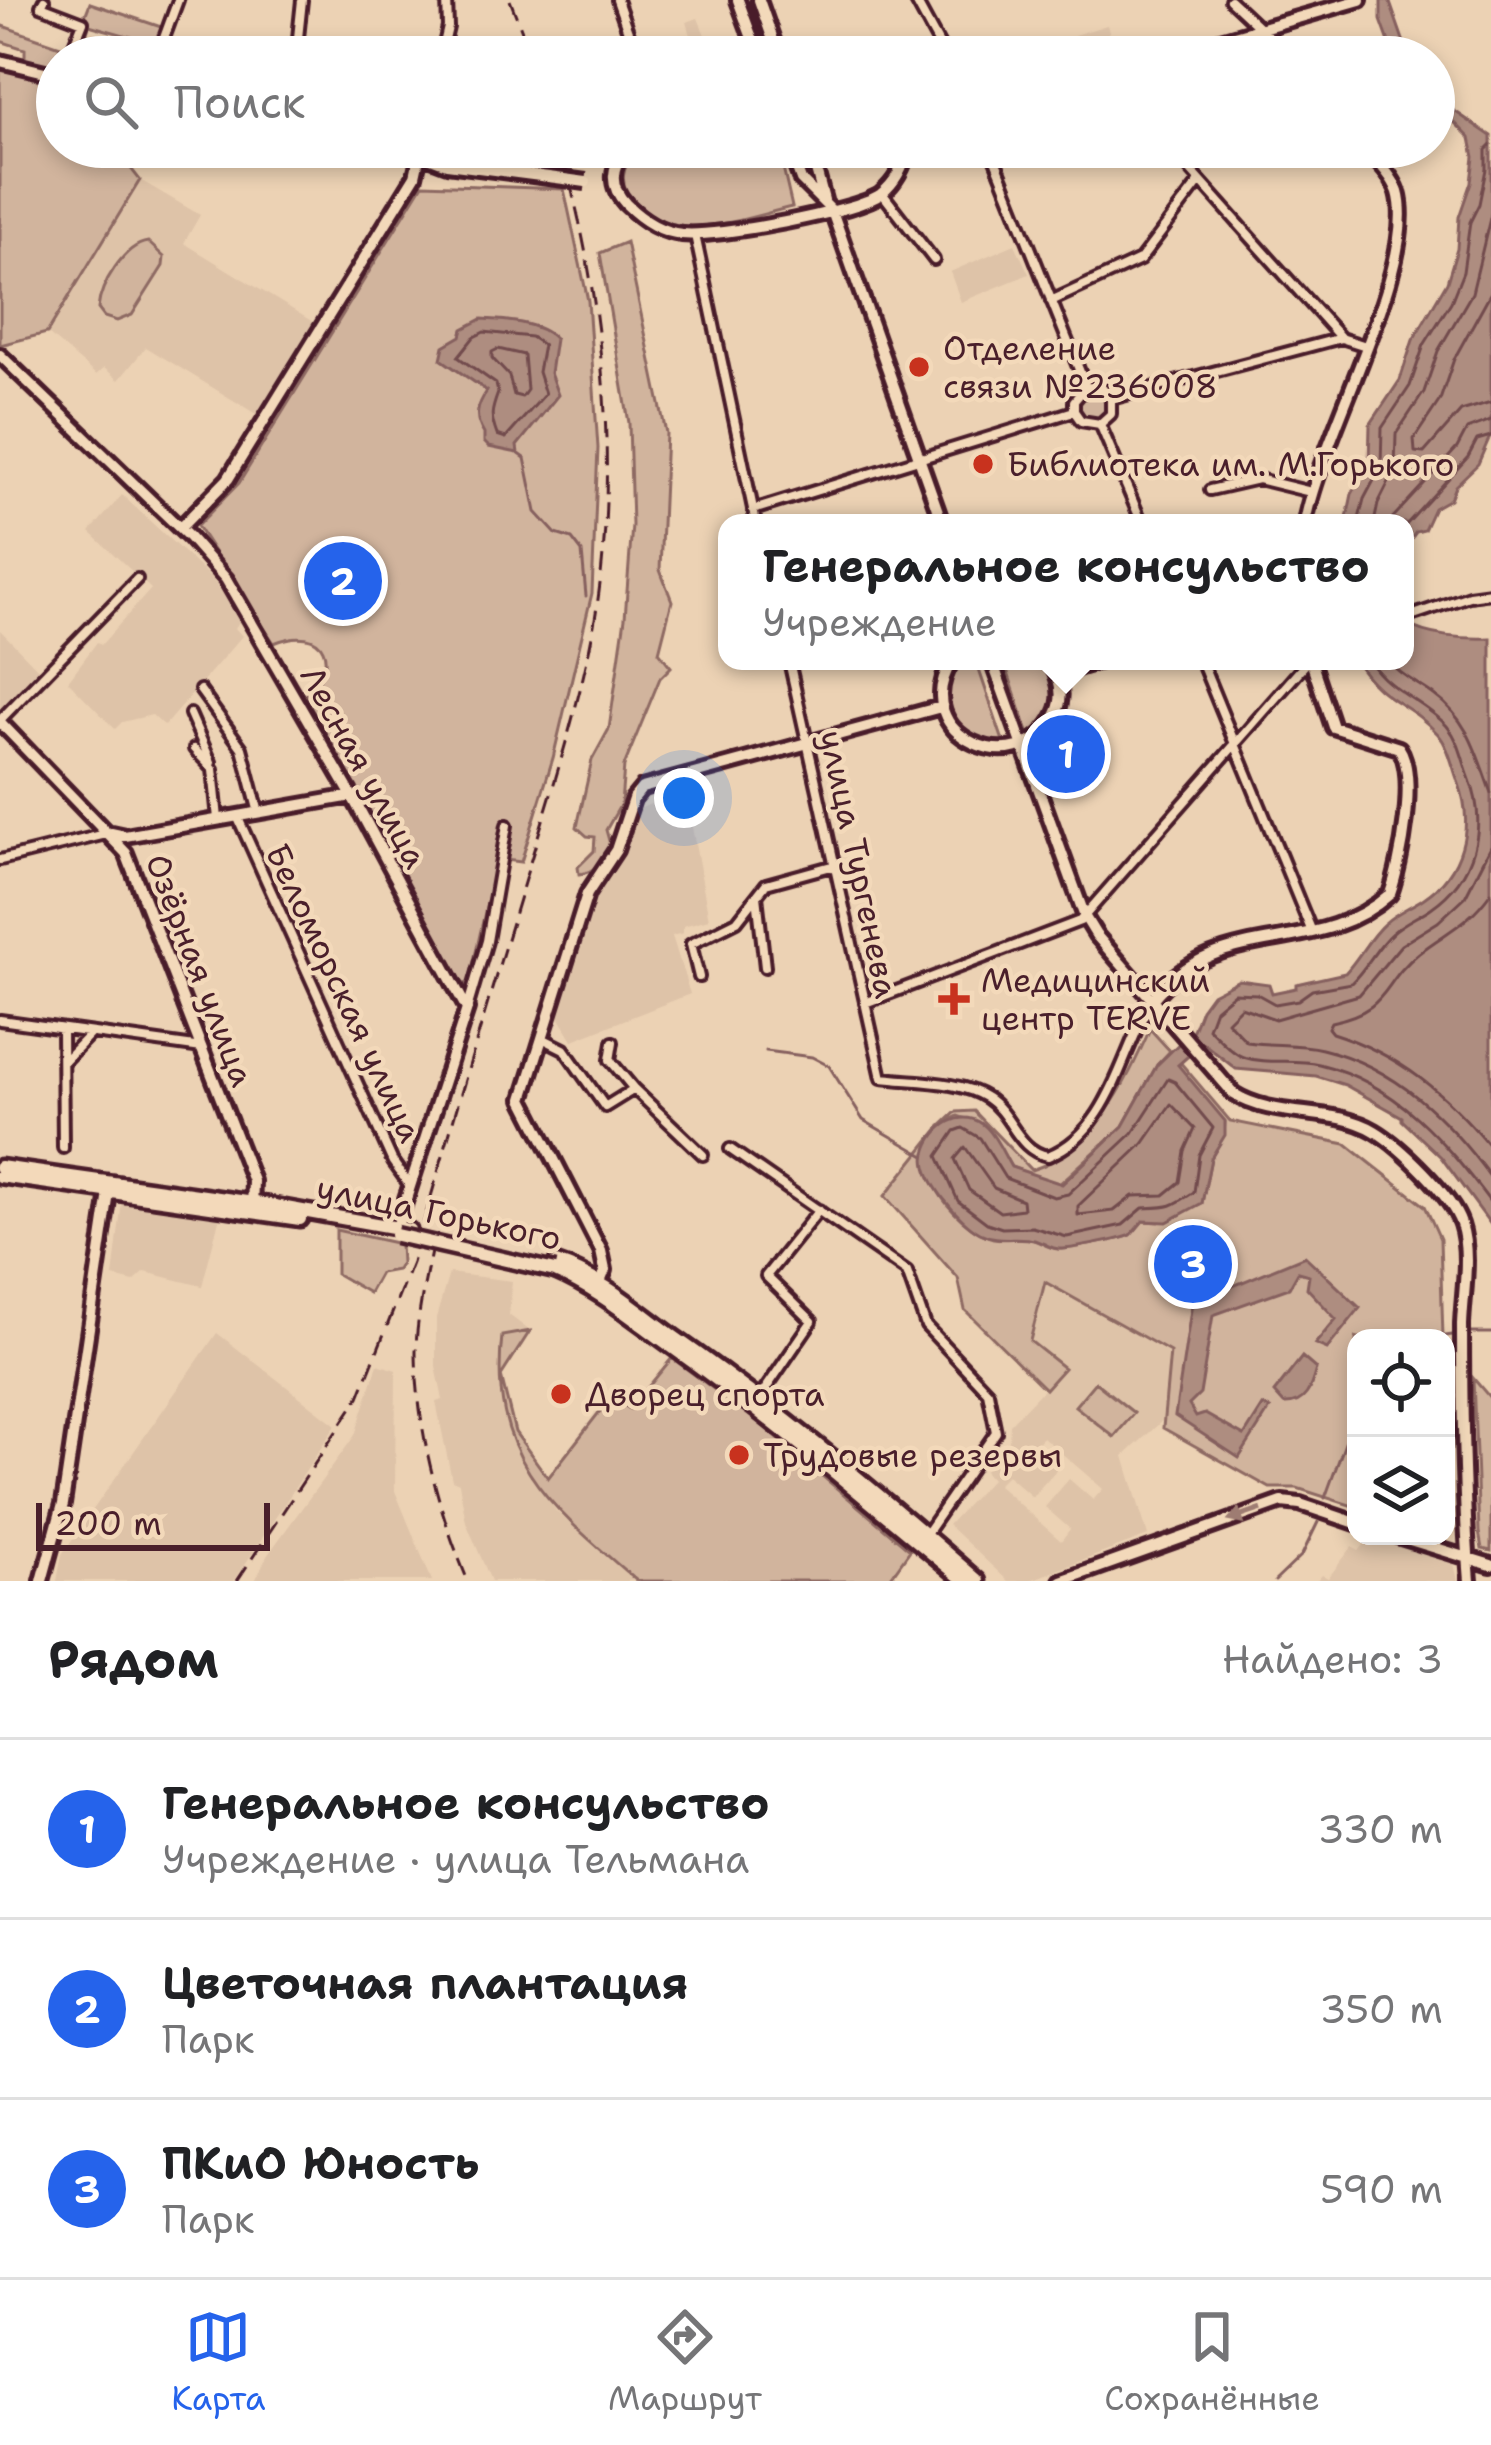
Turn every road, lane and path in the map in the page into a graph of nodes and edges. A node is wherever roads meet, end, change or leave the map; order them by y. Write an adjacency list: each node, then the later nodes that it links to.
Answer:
1 (44, 0): 12 (street)
2 (178, 0): 13 (street)
3 (302, 0): 14 (street)
4 (447, 0): 15 (street)
5 (617, 0): 16 (street)
6 (738, 0): 17 (street)
7 (759, 0): 18 (street)
8 (916, 0): 19 (street)
9 (1230, 0): 11 (street)
10 (1360, 0): 11 (street)
11 (1261, 29): 20 (street); 21 (street)
12 (77, 36)
13 (165, 36)
14 (298, 36)
15 (446, 36)
16 (630, 36)
17 (751, 36)
18 (772, 36)
19 (935, 36)
20 (1236, 36)
21 (1267, 36)
22 (0, 61): 23 (street)
23 (36, 70)
24 (417, 168): 55 (street)
25 (478, 168): 34 (street, bridge)
26 (614, 168): 34 (street)
27 (797, 168): 36 (street)
28 (816, 168): 36 (street)
29 (901, 168): 35 (street)
30 (998, 168): 39 (street)
31 (1189, 168): 33 (street)
32 (1382, 168): 41 (street)
33 (1200, 181): 39 (street); 40 (street)
34 (613, 182): 37 (street)
35 (882, 193): 36 (street); 38 (street)
36 (828, 207): 37 (street); 47 (street)
37 (695, 235): 50 (street)
38 (934, 260)
39 (1051, 301): 43 (street)
40 (1342, 338): 41 (street); 44 (street)
41 (1366, 346): 49 (street)
42 (0, 356): 55 (street, Лесная улица)
43 (1086, 387): 44 (street); 45 (street)
44 (1112, 399): 46 (street)
45 (1074, 411): 46 (street); 47 (street)
46 (1100, 424): 53 (street)
47 (919, 458): 50 (street); 52 (street)
48 (1210, 490): 49 (street)
49 (1311, 492): 54 (street)
50 (753, 510): 51 (street)
51 (754, 514)
52 (939, 514)
53 (1138, 514)
54 (1307, 514)
55 (180, 528): 77 (street, Лесная улица)
56 (136, 579): 71 (street)
57 (1491, 593): 58 (street)
58 (1414, 615)
59 (791, 670): 72 (street, улица Тургенева)
60 (947, 670): 69 (street)
61 (995, 670): 73 (street)
62 (1055, 670): 67 (street)
63 (1071, 670): 67 (street)
64 (1205, 670): 74 (street)
65 (1302, 670): 74 (street)
66 (1313, 670): 87 (street)
67 (1057, 674): 73 (street)
68 (200, 690): 78 (street)
69 (940, 707): 72 (street); 73 (street)
70 (190, 714): 76 (street)
71 (0, 721): 82 (street, Озёрная улица)
72 (808, 742): 84 (street, улица Тургенева); 96 (street)
73 (1023, 745): 86 (street)
74 (1235, 745): 86 (street); 87 (street)
75 (194, 749): 76 (street)
76 (213, 769): 80 (street)
77 (352, 796): 78 (street); 92 (street, Лесная улица)
78 (259, 814): 79 (street)
79 (238, 818): 80 (street); 105 (street, Беломорская улица)
80 (218, 820): 82 (street)
81 (506, 825): 92 (street)
82 (111, 833): 83 (street); 98 (street, Озёрная улица)
83 (0, 860)
84 (835, 865): 85 (street); 91 (street, улица Тургенева)
85 (757, 895): 88 (street); 89 (street)
86 (1085, 916): 90 (street); 91 (street)
87 (1312, 934): 90 (street)
88 (765, 968)
89 (699, 977)
90 (1151, 1000): 91 (street, улица Тургенева); 115 (street)
91 (865, 1003)
92 (467, 1009): 105 (street)
93 (0, 1020): 94 (street)
94 (62, 1030): 95 (street); 99 (street)
95 (91, 1034): 98 (street); 99 (street)
96 (542, 1037): 100 (street); 110 (street)
97 (613, 1042): 100 (street)
98 (202, 1048): 107 (street, Озёрная улица)
99 (62, 1063): 101 (street)
100 (634, 1089): 103 (street)
101 (63, 1148)
102 (730, 1150): 108 (street)
103 (704, 1155)
104 (0, 1172): 106 (main road, улица Горького)
105 (410, 1186): 109 (street)
106 (110, 1187): 107 (main road, улица Горького); 117 (street)
107 (253, 1208): 109 (main road, улица Горького)
108 (819, 1210): 111 (street); 113 (street)
109 (397, 1231): 110 (main road, улица Горького, bridge)
110 (594, 1286): 111 (main road, улица Горького)
111 (757, 1402): 113 (main road, улица Горького); 118 (main road, улица Горького)
112 (1347, 1520): 120 (street, one-way to 120)
113 (925, 1534): 119 (main road, улица Горького)
114 (1428, 1545): 115 (street)
115 (1469, 1557): 116 (street); 121 (street)
116 (1491, 1565)
117 (41, 1581)
118 (965, 1581)
119 (978, 1581)
120 (1061, 1581)
121 (1470, 1581)

